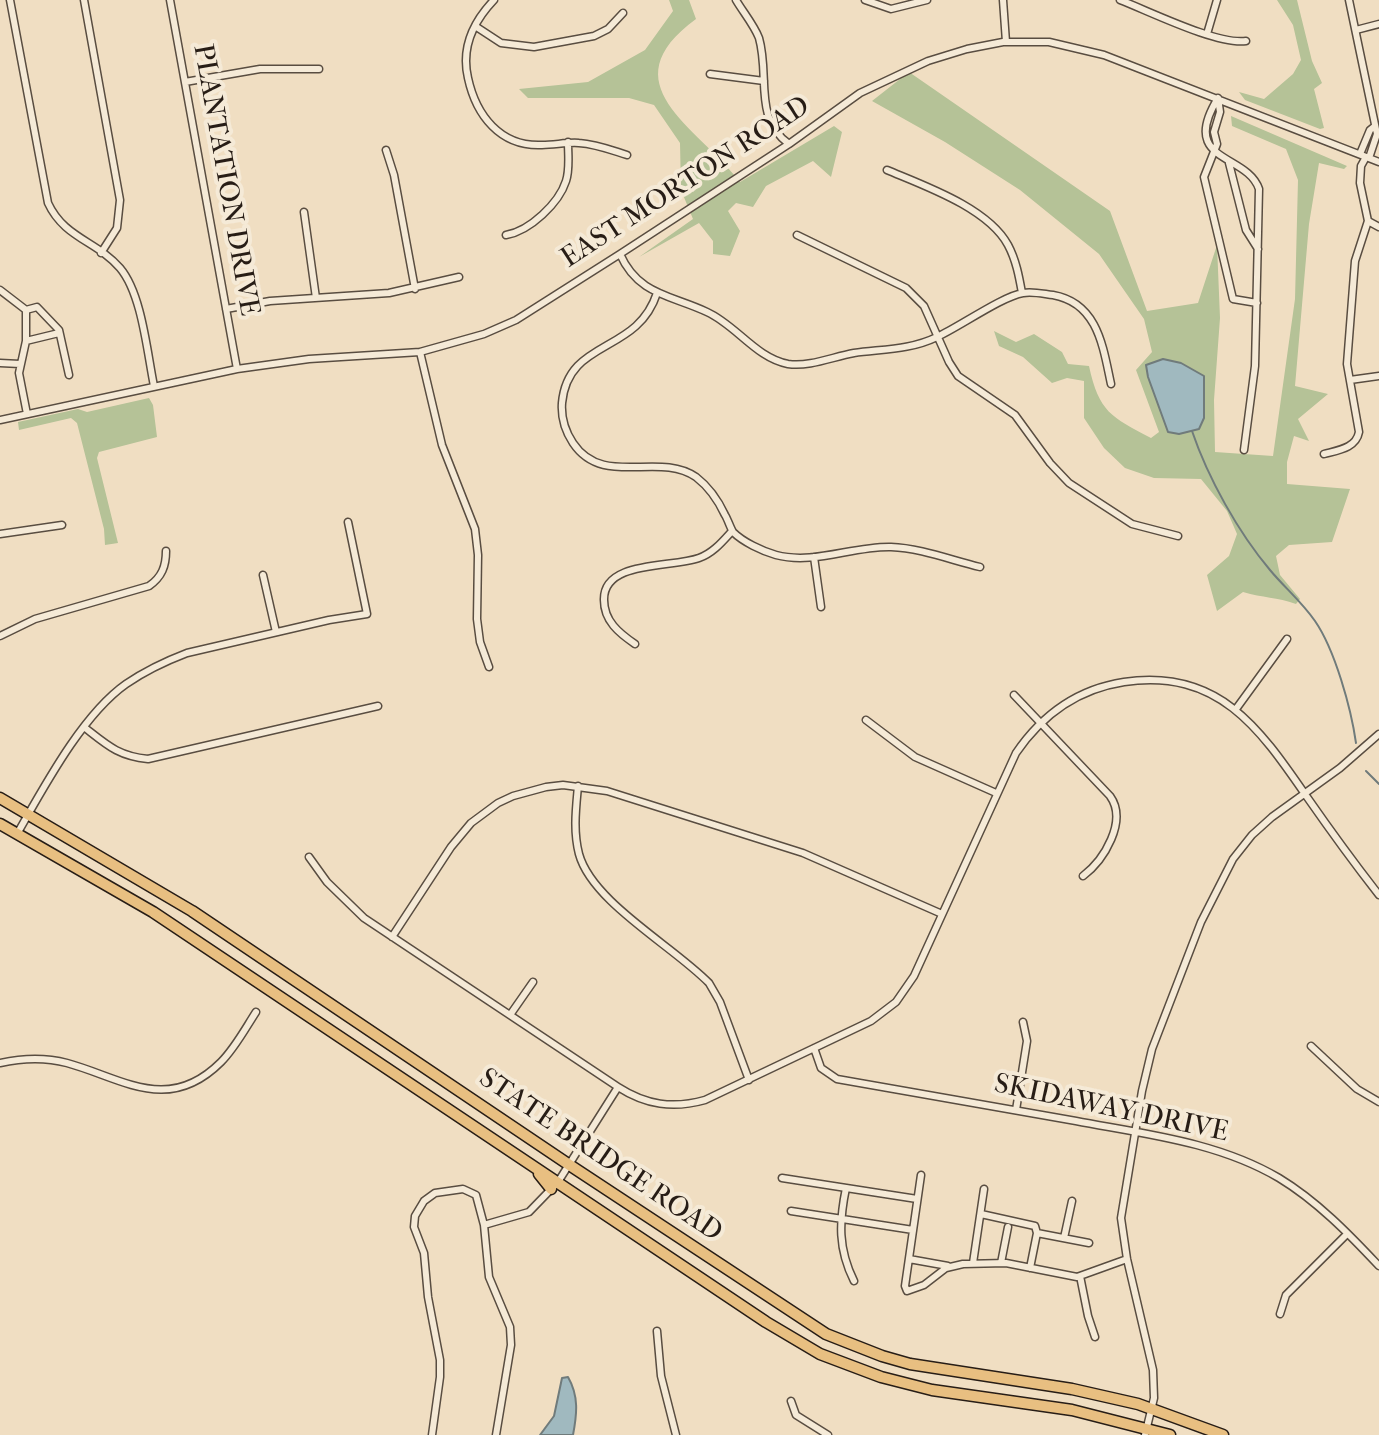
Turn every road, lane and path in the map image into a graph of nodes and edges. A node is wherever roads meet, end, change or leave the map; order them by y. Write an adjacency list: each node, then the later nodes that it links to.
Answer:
1 (10, 0): 39 (street)
2 (84, 0): 39 (street)
3 (170, 0): 22 (street, PLANTATION DRIVE)
4 (494, 0): 14 (street)
5 (736, 0): 21 (street)
6 (865, 0): 7 (street)
7 (927, 0)
8 (1003, 0): 18 (street)
9 (1120, 0): 16 (street)
10 (1217, 0): 16 (street)
11 (1349, 0): 15 (street)
12 (623, 13): 14 (street)
13 (1379, 24): 15 (street)
14 (475, 26): 24 (street)
15 (1356, 30): 29 (street)
16 (1207, 34): 17 (street)
17 (1246, 41)
18 (1006, 42): 23 (street, EAST MORTON ROAD); 25 (street, EAST MORTON ROAD)
19 (319, 69): 22 (street)
20 (710, 74): 21 (street)
21 (764, 81): 25 (street)
22 (185, 82): 48 (street, PLANTATION DRIVE)
23 (1218, 98): 27 (street); 29 (street, EAST MORTON ROAD)
24 (568, 142): 28 (street); 36 (street)
25 (789, 144): 40 (street, EAST MORTON ROAD)
26 (386, 150): 42 (street)
27 (1214, 152): 31 (street); 47 (street)
28 (627, 155)
29 (1365, 156): 30 (street, EAST MORTON ROAD); 34 (street)
30 (1379, 162)
31 (1229, 163): 38 (street); 38 (street)
32 (887, 170): 45 (street)
33 (304, 212): 46 (street)
34 (1368, 221): 35 (street); 59 (street)
35 (1379, 227)
36 (506, 235)
37 (797, 235): 51 (street)
38 (1259, 250): 47 (street)
39 (101, 253): 61 (street)
40 (620, 254): 44 (street); 53 (street, EAST MORTON ROAD)
41 (459, 277): 42 (street)
42 (415, 289): 46 (street)
43 (0, 290): 49 (street)
44 (657, 293): 51 (street); 68 (street)
45 (1022, 293): 51 (street); 60 (street)
46 (316, 298): 48 (street)
47 (1257, 303): 64 (street)
48 (226, 309): 56 (street, PLANTATION DRIVE)
49 (26, 310): 50 (street); 52 (street)
50 (59, 333): 52 (street); 57 (street)
51 (938, 337): 70 (street)
52 (26, 341): 55 (street)
53 (420, 352): 56 (street, EAST MORTON ROAD); 80 (street)
54 (0, 363): 55 (street)
55 (20, 364): 62 (street)
56 (237, 369): 61 (street, EAST MORTON ROAD)
57 (69, 375)
58 (1379, 376): 59 (street)
59 (1350, 380): 65 (street)
60 (1111, 384)
61 (154, 386): 62 (street, EAST MORTON ROAD)
62 (27, 414): 63 (street, EAST MORTON ROAD)
63 (0, 420)
64 (1244, 450)
65 (1324, 454)
66 (348, 522): 76 (street)
67 (62, 525): 69 (street)
68 (732, 531): 72 (street); 79 (street)
69 (0, 534)
70 (1178, 536)
71 (166, 551): 77 (street)
72 (814, 557): 73 (street); 75 (street)
73 (980, 567)
74 (263, 575): 76 (street)
75 (821, 607)
76 (276, 632): 86 (street)
77 (0, 636)
78 (1287, 639): 83 (street)
79 (635, 644)
80 (489, 667)
81 (1014, 695): 85 (street)
82 (378, 706): 86 (street)
83 (1236, 709): 85 (street); 90 (street)
84 (866, 720): 89 (street)
85 (1040, 723): 89 (street); 98 (street)
86 (84, 727): 92 (street)
87 (1379, 734): 90 (street)
88 (578, 786): 96 (street); 100 (street); 109 (street)
89 (996, 793): 100 (street)
90 (1305, 793): 99 (street); 113 (street)
91 (0, 798): 92 (highway, STATE BRIDGE ROAD)
92 (28, 814): 95 (street); 114 (highway, STATE BRIDGE ROAD)
93 (0, 824): 95 (highway, STATE BRIDGE ROAD)
94 (452, 831): 96 (street)
95 (17, 834): 117 (highway, STATE BRIDGE ROAD)
96 (460, 836): 101 (street)
97 (309, 857): 101 (street)
98 (1083, 876)
99 (1379, 895)
100 (942, 914): 107 (street)
101 (392, 937): 104 (street)
102 (533, 982): 104 (street)
103 (256, 1012): 108 (street)
104 (510, 1015): 110 (street)
105 (1023, 1022): 112 (street)
106 (1311, 1046): 111 (street)
107 (814, 1048): 109 (street); 112 (street, SKIDAWAY DRIVE)
108 (0, 1063)
109 (749, 1080): 110 (street)
110 (618, 1087): 114 (street)
111 (1379, 1102)
112 (1016, 1110): 113 (street, SKIDAWAY DRIVE)
113 (1136, 1132): 129 (street, SKIDAWAY DRIVE); 133 (street)
114 (568, 1164): 117 (street); 145 (highway, STATE BRIDGE ROAD)
115 (921, 1175): 120 (street)
116 (782, 1178): 118 (street)
117 (554, 1186): 125 (street); 146 (highway, STATE BRIDGE ROAD)
118 (846, 1188): 120 (street); 124 (street)
119 (984, 1189): 123 (street)
120 (917, 1199): 127 (street)
121 (1072, 1201): 130 (street)
122 (791, 1211): 124 (street)
123 (981, 1214): 128 (street); 134 (street)
124 (840, 1218): 127 (street); 140 (street)
125 (484, 1225): 147 (street); 148 (street)
126 (1008, 1227): 135 (street)
127 (913, 1230): 132 (street)
128 (1037, 1233): 130 (street); 138 (street)
129 (1347, 1234): 136 (street, SKIDAWAY DRIVE); 141 (street)
130 (1064, 1238): 131 (street)
131 (1089, 1243)
132 (909, 1259): 137 (street); 137 (street)
133 (1127, 1259): 139 (street); 145 (street)
134 (973, 1263): 135 (street); 137 (street)
135 (1001, 1263): 138 (street)
136 (1379, 1266)
137 (951, 1267)
138 (1030, 1268): 139 (street)
139 (1080, 1276): 143 (street)
140 (854, 1281)
141 (1280, 1314)
142 (657, 1331): 149 (street)
143 (1095, 1337)
144 (791, 1401): 150 (street)
145 (1152, 1408): 146 (street); 152 (highway, STATE BRIDGE ROAD)
146 (1146, 1432): 151 (highway, STATE BRIDGE ROAD)
147 (432, 1435)
148 (496, 1435)
149 (676, 1435)
150 (828, 1435)
151 (1170, 1435)
152 (1223, 1435)

